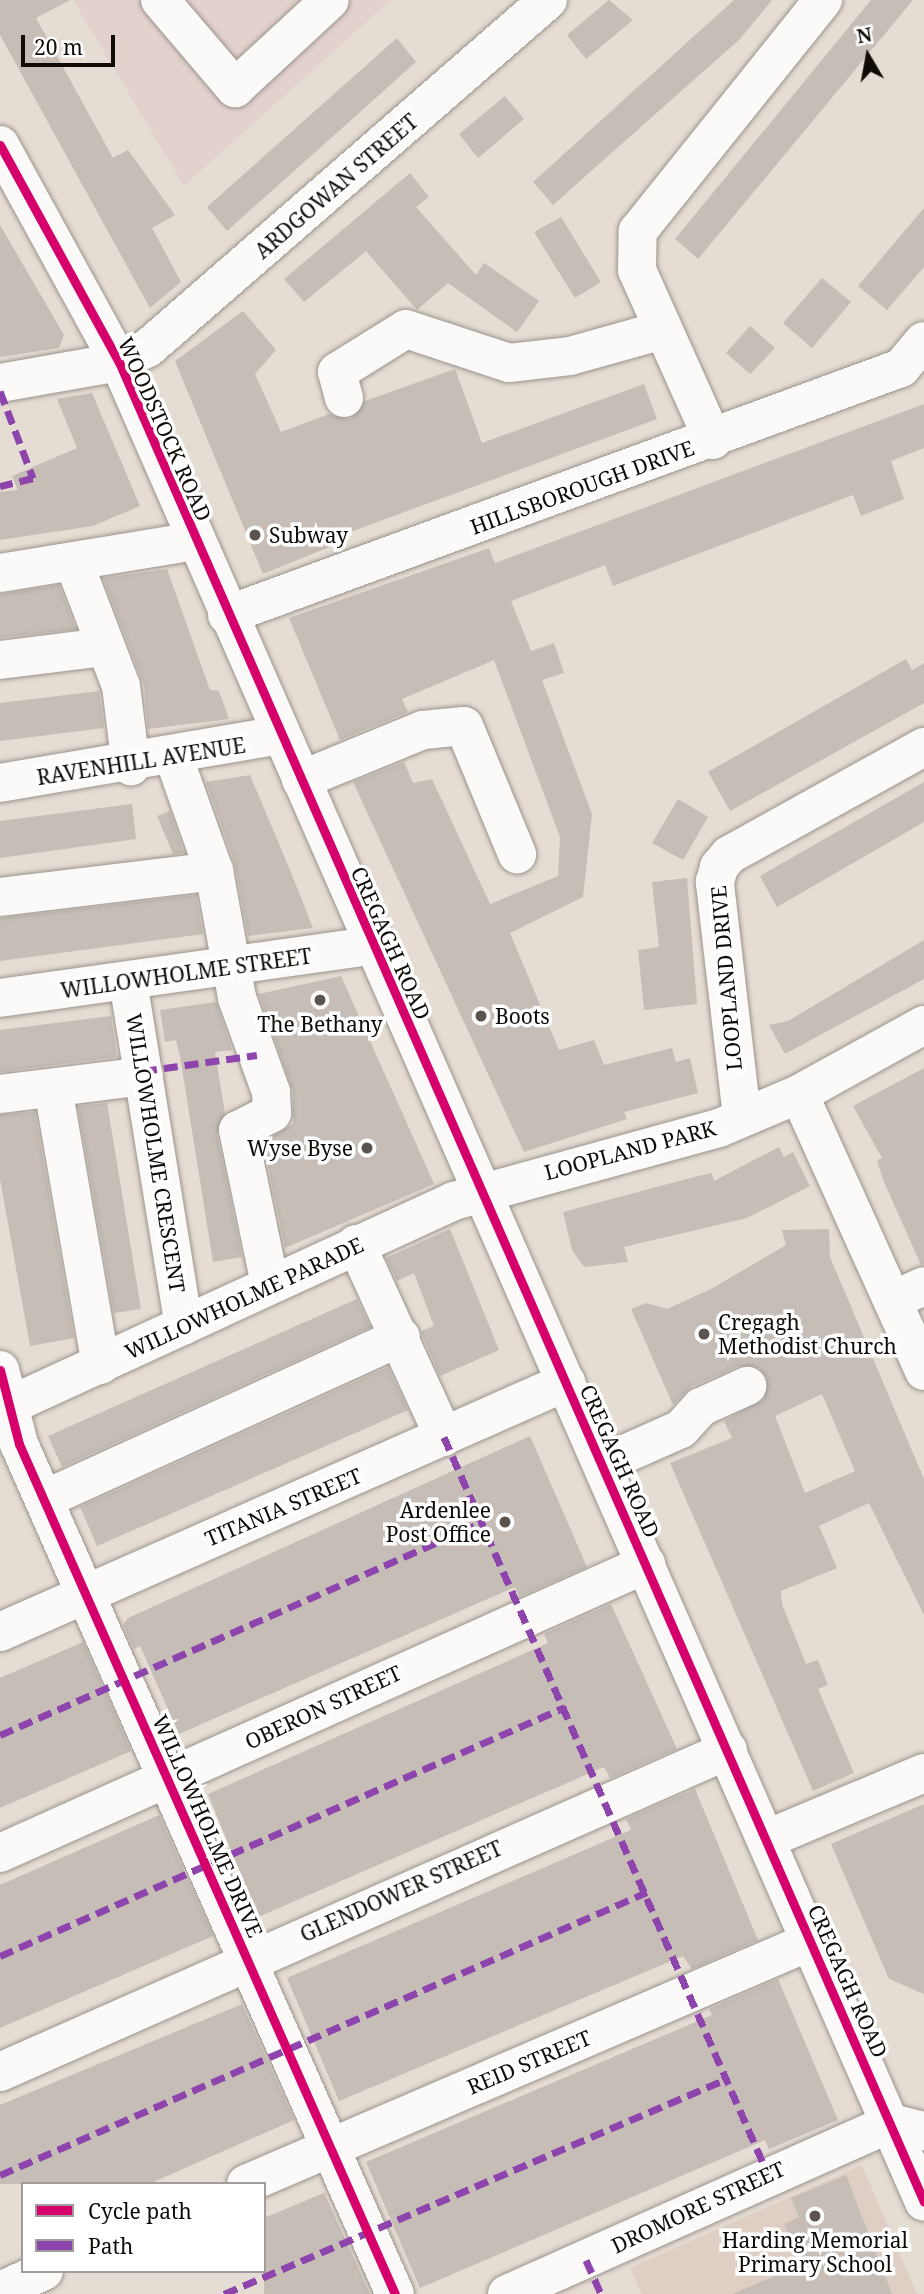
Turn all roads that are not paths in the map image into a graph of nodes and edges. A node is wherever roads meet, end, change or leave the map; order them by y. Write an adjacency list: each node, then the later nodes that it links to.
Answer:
1 (160, 0): 2 (street)
2 (330, 0)
3 (548, 0): 8 (street, ARDGOWAN STREET)
4 (822, 0): 6 (street)
5 (0, 145): 8 (street, WOODSTOCK ROAD)
6 (663, 330): 10 (street); 11 (street)
7 (919, 357): 11 (street, HILLSBOROUGH DRIVE)
8 (119, 362): 9 (street); 12 (street, WOODSTOCK ROAD)
9 (0, 383)
10 (344, 398)
11 (713, 440): 15 (street, HILLSBOROUGH DRIVE)
12 (195, 541): 13 (street); 15 (street, WOODSTOCK ROAD)
13 (74, 563): 14 (street); 16 (street)
14 (0, 573)
15 (227, 615): 18 (street, WOODSTOCK ROAD)
16 (105, 647): 17 (street); 21 (street)
17 (0, 660)
18 (281, 736): 20 (street, RAVENHILL AVENUE); 22 (street, CREGAGH ROAD)
19 (924, 747): 36 (street, LOOPLAND DRIVE)
20 (174, 758): 21 (street, RAVENHILL AVENUE); 25 (street)
21 (131, 766): 23 (street, RAVENHILL AVENUE)
22 (301, 780): 24 (street); 27 (street, CREGAGH ROAD)
23 (0, 783)
24 (517, 854)
25 (214, 871): 26 (street); 28 (street)
26 (0, 897)
27 (372, 946): 28 (street, WILLOWHOLME STREET); 37 (street, CREGAGH ROAD)
28 (233, 968): 29 (street, WILLOWHOLME STREET); 39 (street)
29 (128, 981): 30 (street, WILLOWHOLME STREET); 32 (street, WILLOWHOLME CRESCENT)
30 (0, 998)
31 (924, 1024): 35 (street, LOOPLAND PARK)
32 (144, 1076): 33 (street); 41 (street, WILLOWHOLME CRESCENT)
33 (53, 1087): 34 (street); 43 (street)
34 (0, 1094)
35 (799, 1094): 36 (street, LOOPLAND PARK); 40 (street)
36 (742, 1117): 37 (street, LOOPLAND PARK)
37 (486, 1200): 38 (street, WILLOWHOLME PARADE); 46 (street, CREGAGH ROAD)
38 (356, 1244): 39 (street, WILLOWHOLME PARADE); 42 (street)
39 (270, 1284): 41 (street, WILLOWHOLME PARADE)
40 (908, 1293): 45 (street)
41 (184, 1325): 43 (street, WILLOWHOLME PARADE)
42 (401, 1337): 49 (street); 51 (street)
43 (101, 1365): 48 (street, WILLOWHOLME PARADE)
44 (0, 1370): 48 (street, WILLOWHOLME DRIVE)
45 (924, 1371)
46 (566, 1382): 49 (street, TITANIA STREET); 50 (street, CREGAGH ROAD)
47 (747, 1386): 50 (street)
48 (6, 1407): 51 (street, WILLOWHOLME DRIVE)
49 (444, 1437): 53 (street, TITANIA STREET)
50 (602, 1464): 52 (street, CREGAGH ROAD)
51 (45, 1499): 53 (street, WILLOWHOLME DRIVE)
52 (646, 1564): 55 (street, CREGAGH ROAD); 57 (street, OBERON STREET)
53 (88, 1592): 54 (street, TITANIA STREET); 57 (street, WILLOWHOLME DRIVE)
54 (0, 1632)
55 (728, 1750): 58 (street, CREGAGH ROAD); 61 (street, GLENDOWER STREET)
56 (924, 1773): 58 (street)
57 (167, 1777): 59 (street, OBERON STREET); 61 (street, WILLOWHOLME DRIVE)
58 (767, 1839): 60 (street, CREGAGH ROAD)
59 (0, 1853)
60 (811, 1941): 63 (street, CREGAGH ROAD); 64 (street, REID STREET)
61 (247, 1959): 62 (street, GLENDOWER STREET); 64 (street, WILLOWHOLME DRIVE)
62 (0, 2072)
63 (908, 2127): 66 (street, CREGAGH ROAD); 70 (street, DROMORE STREET)
64 (329, 2148): 65 (street, REID STREET); 69 (street, WILLOWHOLME DRIVE)
65 (251, 2182)
66 (923, 2198)
67 (40, 2273): 68 (street)
68 (0, 2291)
69 (394, 2294)
70 (507, 2294)

